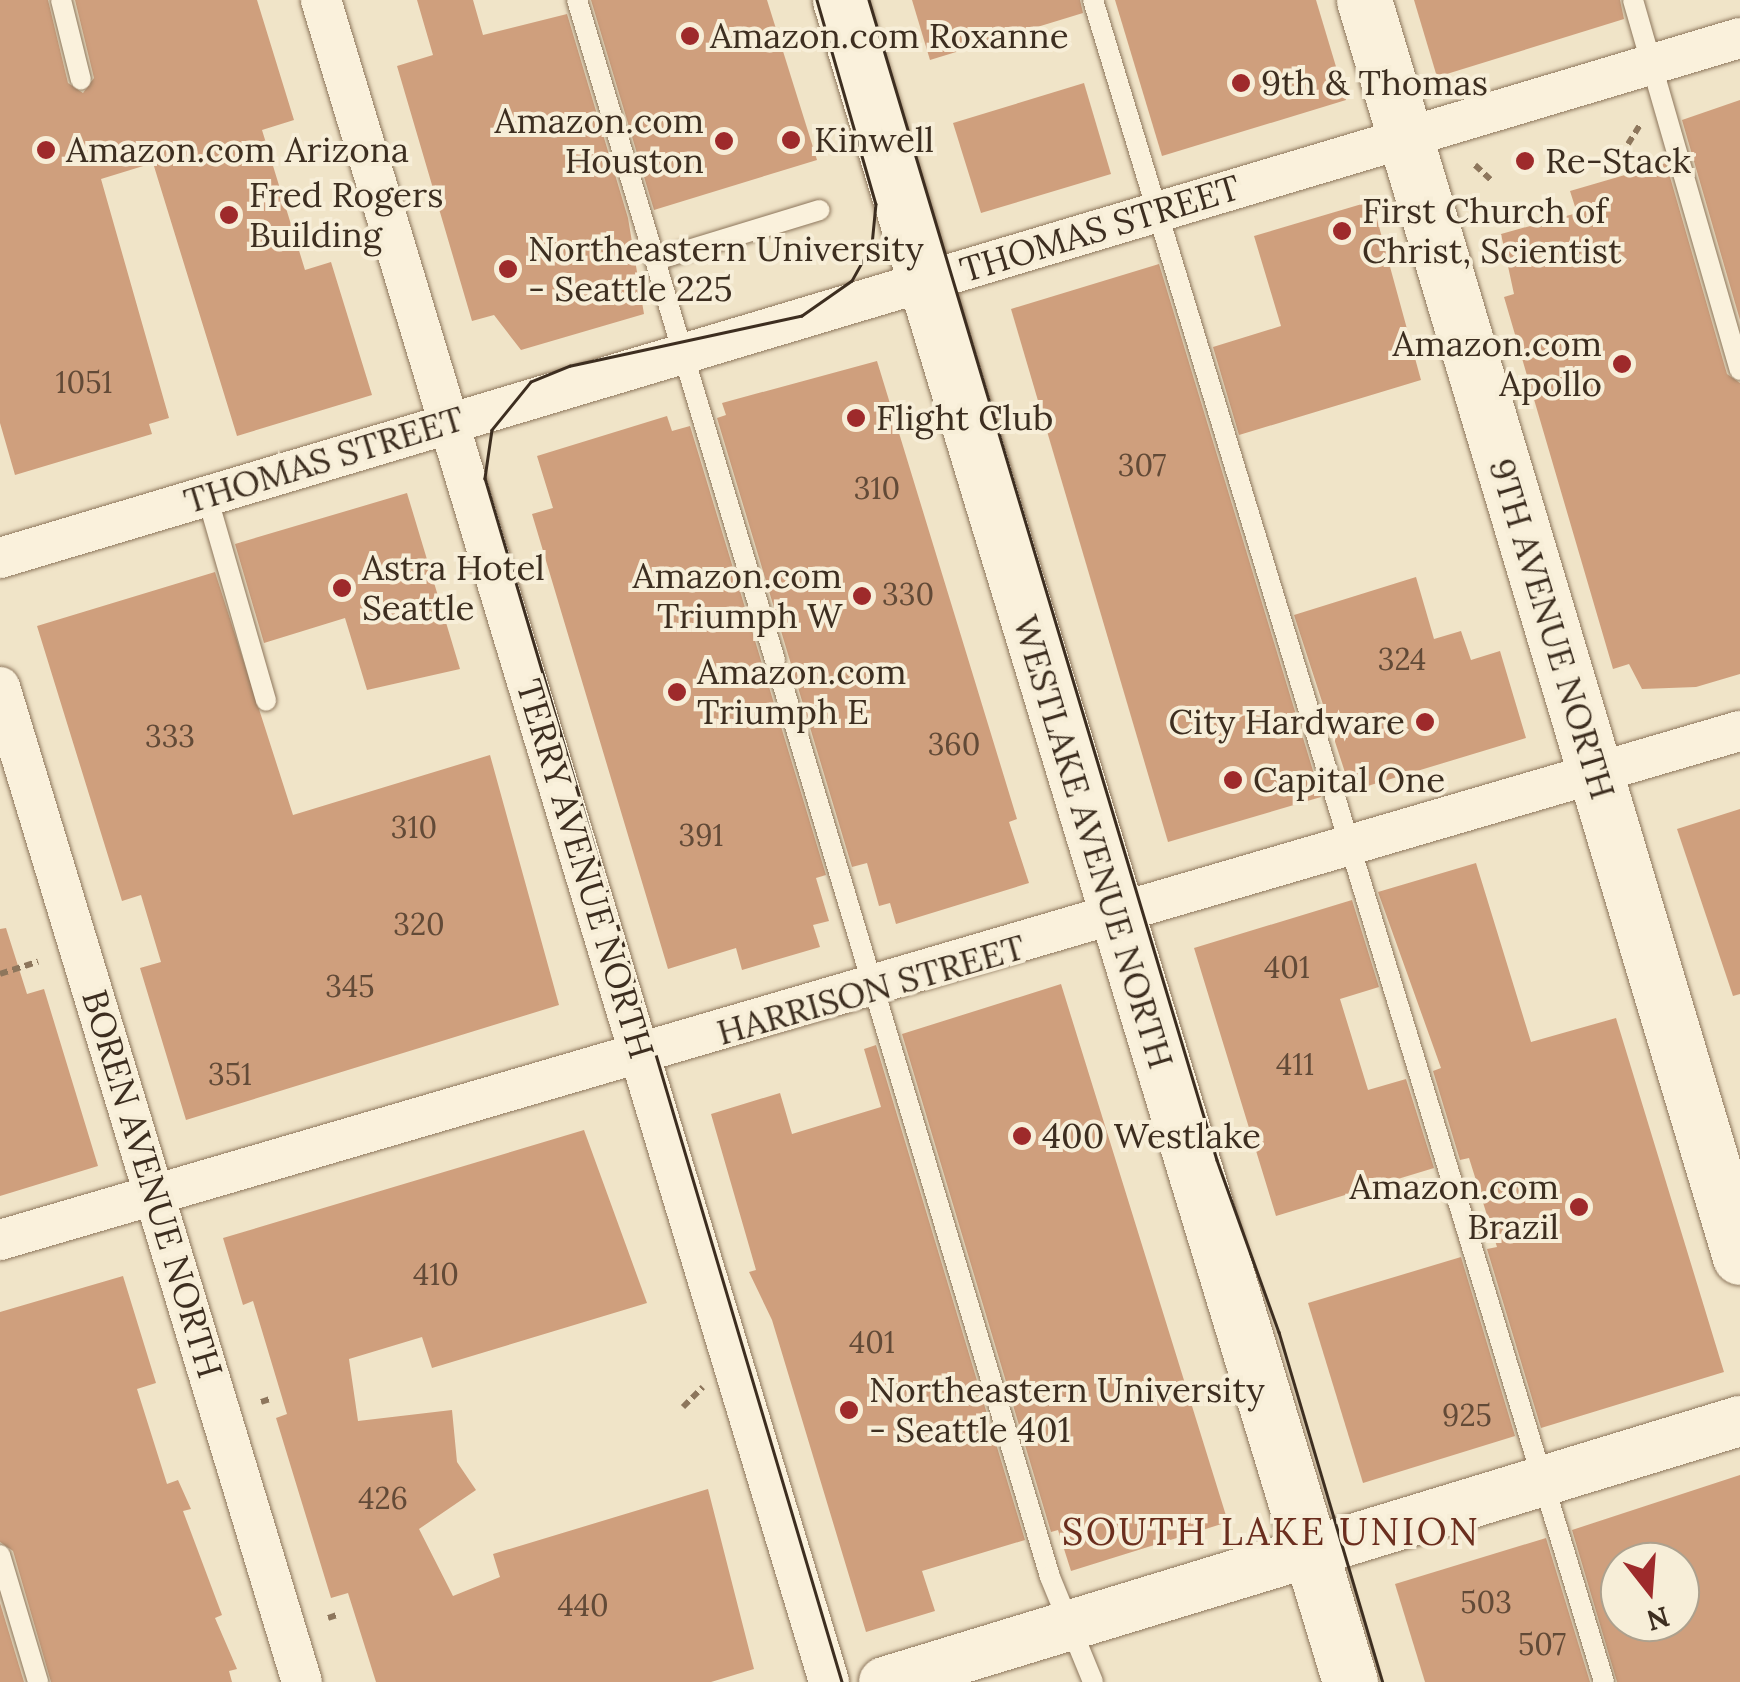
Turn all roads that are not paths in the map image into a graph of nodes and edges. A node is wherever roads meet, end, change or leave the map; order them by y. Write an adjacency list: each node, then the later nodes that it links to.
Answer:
1 (62, 0): 10 (lane)
2 (321, 0): 18 (street, TERRY AVENUE NORTH)
3 (578, 0): 14 (lane)
4 (840, 0): 15 (main road, WESTLAKE AVENUE NORTH)
5 (1093, 0): 13 (lane)
6 (1364, 0): 11 (main road, 9TH AVENUE NORTH)
7 (1632, 0): 9 (lane)
8 (1740, 38): 9 (street, THOMAS STREET)
9 (1652, 64): 11 (street, THOMAS STREET); 17 (lane)
10 (81, 80)
11 (1405, 135): 13 (street, THOMAS STREET); 24 (main road, 9TH AVENUE NORTH)
12 (820, 210): 14 (lane)
13 (1156, 212): 15 (street, THOMAS STREET); 25 (lane)
14 (656, 260): 16 (lane)
15 (925, 282): 16 (street, THOMAS STREET); 26 (main road, WESTLAKE AVENUE NORTH)
16 (684, 350): 18 (street, THOMAS STREET); 27 (lane)
17 (1740, 370)
18 (447, 422): 19 (street, THOMAS STREET); 28 (street, TERRY AVENUE NORTH)
19 (206, 496): 20 (street, THOMAS STREET); 22 (lane)
20 (0, 558)
21 (0, 687): 29 (street, BOREN AVENUE NORTH)
22 (266, 701)
23 (1740, 731): 24 (street, HARRISON STREET)
24 (1596, 774): 25 (street, HARRISON STREET); 31 (main road, 9TH AVENUE NORTH)
25 (1351, 848): 26 (street, HARRISON STREET); 33 (lane)
26 (1115, 919): 27 (street, HARRISON STREET); 34 (main road, WESTLAKE AVENUE NORTH)
27 (870, 991): 28 (street, HARRISON STREET); 36 (lane)
28 (642, 1053): 29 (street, HARRISON STREET); 39 (street, TERRY AVENUE NORTH)
29 (155, 1193): 30 (street, HARRISON STREET); 38 (street, BOREN AVENUE NORTH)
30 (0, 1240)
31 (1740, 1257)
32 (1740, 1421): 33 (street)
33 (1545, 1480): 34 (street); 43 (lane)
34 (1310, 1552): 36 (street); 42 (main road, WESTLAKE AVENUE NORTH)
35 (0, 1555): 37 (lane)
36 (1076, 1624): 40 (street); 41 (lane)
37 (38, 1682)
38 (302, 1682)
39 (829, 1682)
40 (884, 1682)
41 (1093, 1682)
42 (1350, 1682)
43 (1604, 1682)

